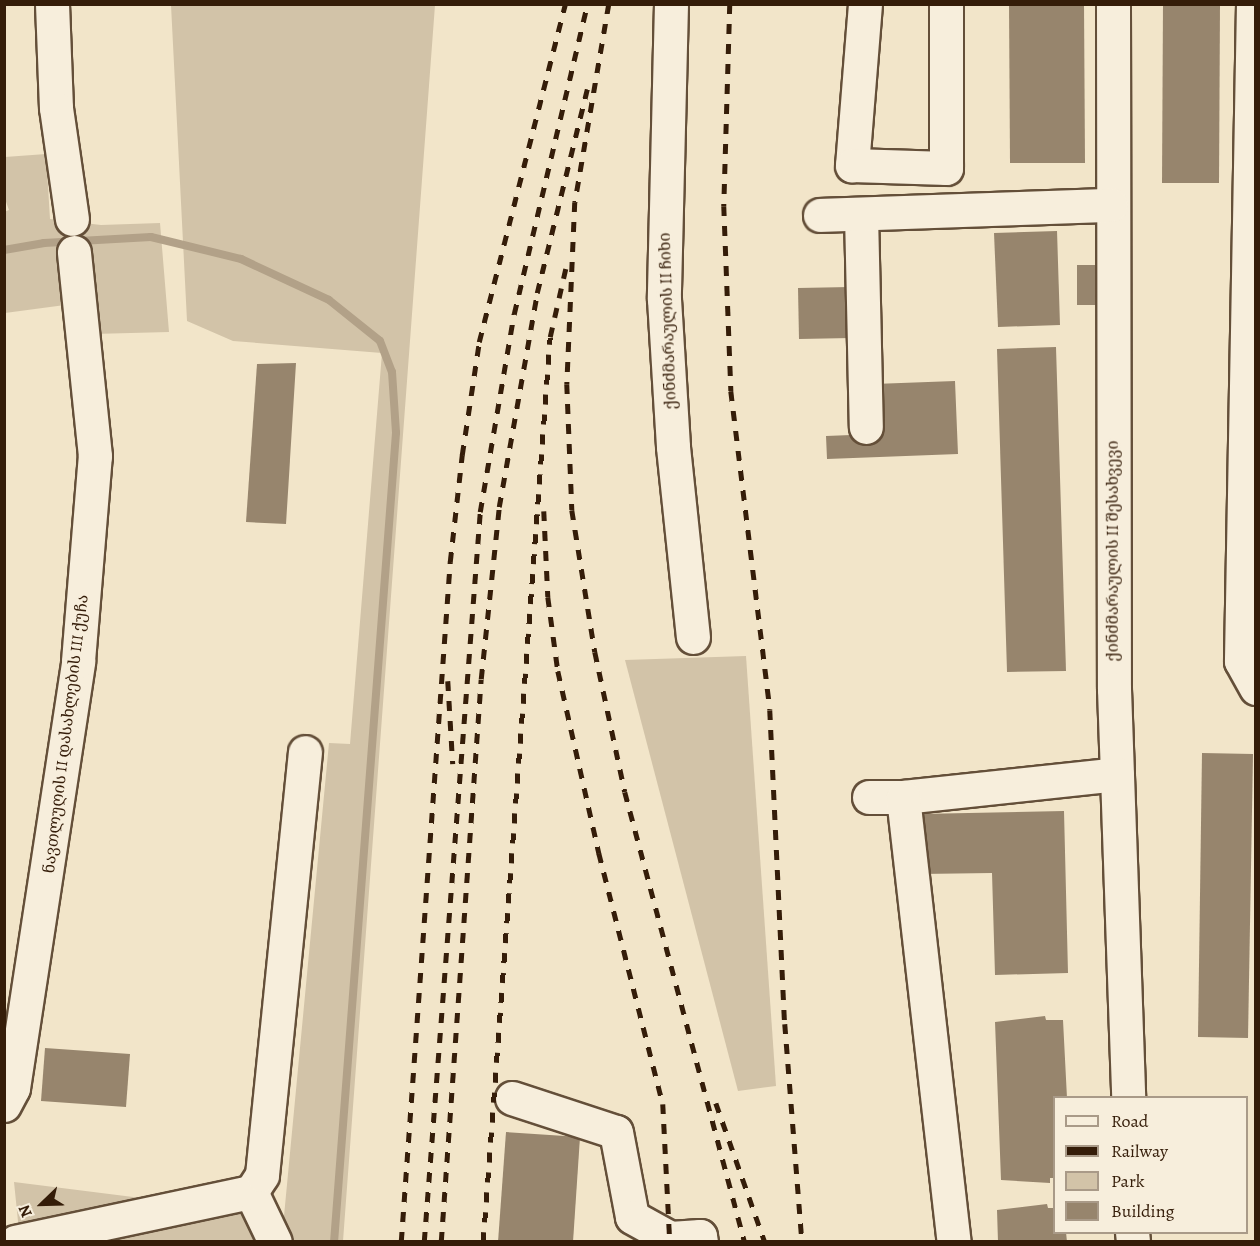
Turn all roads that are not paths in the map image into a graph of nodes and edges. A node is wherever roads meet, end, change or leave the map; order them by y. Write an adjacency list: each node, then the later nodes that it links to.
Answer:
1 (52, 4): 10 (street)
2 (671, 4): 13 (street, ქინძმარაულის II ჩიხი)
3 (865, 4): 4 (street)
4 (946, 4)
5 (1113, 4): 7 (street, ქინძმარაულის II შესახვევი)
6 (1253, 4): 14 (street)
7 (1111, 205): 8 (street); 16 (street, ქინძმარაულის II შესახვევი)
8 (861, 214): 9 (street); 12 (street)
9 (820, 215)
10 (72, 219)
11 (74, 252): 21 (street, ნავთლუღის II დასახლების III ქუჩა)
12 (866, 427)
13 (693, 637)
14 (1256, 688)
15 (305, 752): 22 (street)
16 (1117, 774): 18 (street); 19 (street, ქინძმარაულის II შესახვევი)
17 (869, 797): 18 (street)
18 (903, 797): 26 (street)
19 (1128, 1096)
20 (512, 1098): 25 (street)
21 (4, 1105)
22 (251, 1192): 23 (street); 24 (street)
23 (15, 1242)
24 (275, 1242)
25 (701, 1242)
26 (954, 1242)

